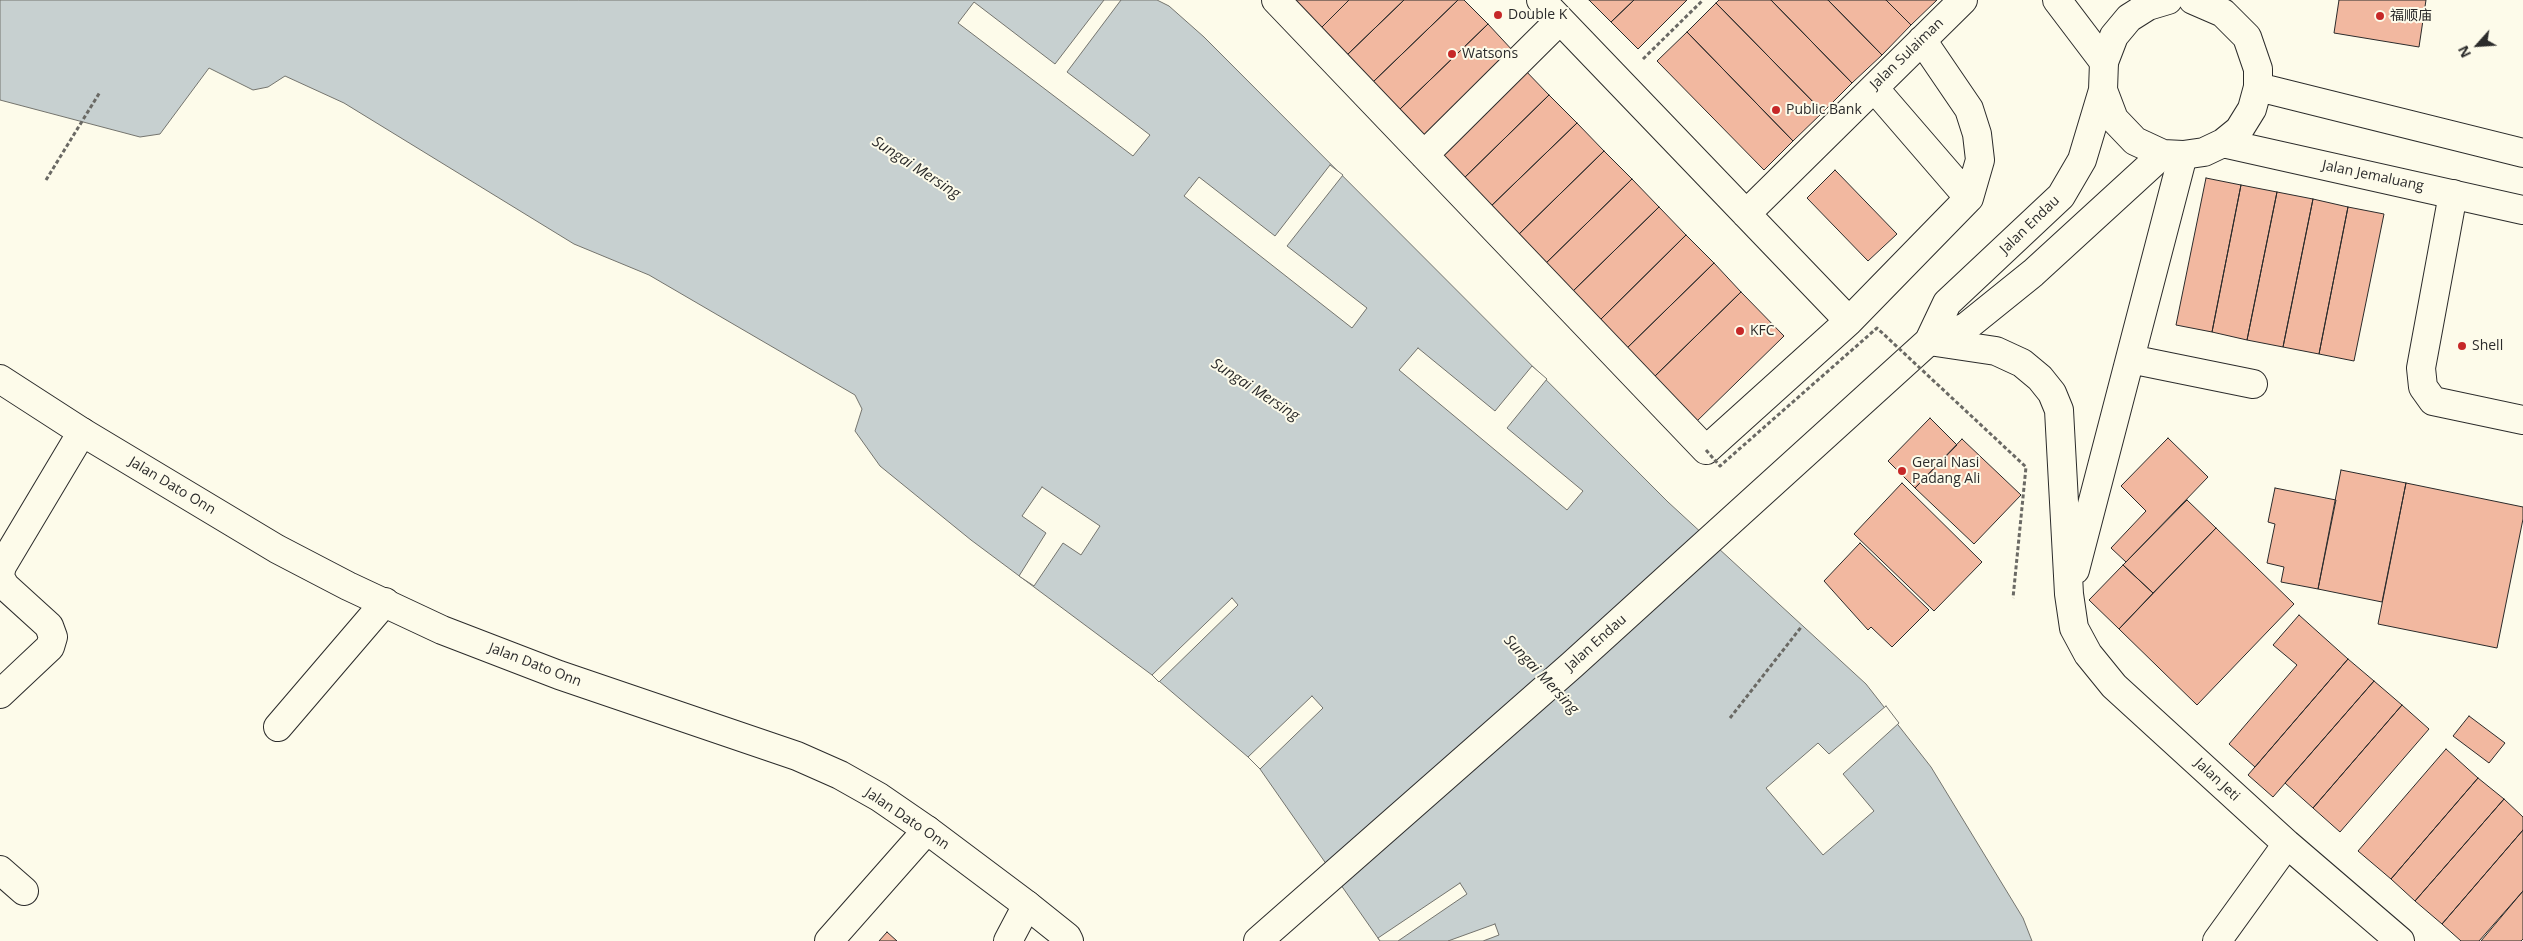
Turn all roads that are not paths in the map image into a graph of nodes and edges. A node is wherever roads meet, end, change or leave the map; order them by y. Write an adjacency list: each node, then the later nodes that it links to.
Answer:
1 (1276, 0): 16 (main road)
2 (1541, 0): 7 (main road)
3 (1963, 0): 8 (main road, Jalan Sulaiman)
4 (2057, 0): 9 (main road)
5 (2168, 0): 9 (main road)
6 (2193, 0): 10 (main road)
7 (1560, 20): 16 (main road); 20 (main road)
8 (1922, 40): 11 (main road, Jalan Sulaiman); 18 (main road)
9 (2104, 62): 12 (main road)
10 (2258, 86): 13 (main road); 14 (main road)
11 (1874, 88): 18 (main road); 20 (main road, Jalan Sulaiman)
12 (2103, 90): 15 (main road); 22 (main road, Jalan Endau)
13 (2223, 143): 15 (main road); 17 (main road, Jalan Jemaluang)
14 (2523, 153)
15 (2173, 154): 22 (main road, Jalan Endau); 23 (main road)
16 (1424, 155): 21 (main road)
17 (2453, 194): 19 (main road, Jalan Jemaluang); 26 (main road)
18 (1969, 198): 21 (main road)
19 (2523, 210)
20 (1746, 214): 21 (main road)
21 (1849, 321)
22 (1929, 341): 29 (main road, Jalan Jeti); 41 (main road, Jalan Endau)
23 (2130, 359): 25 (main road); 29 (main road)
24 (0, 379): 27 (main road, Jalan Dato Onn)
25 (2253, 384)
26 (2523, 420)
27 (82, 432): 28 (main road); 30 (main road, Jalan Dato Onn)
28 (0, 576): 31 (main road)
29 (2069, 594): 34 (main road, Jalan Jeti)
30 (385, 602): 32 (main road); 33 (main road, Jalan Dato Onn)
31 (0, 694)
32 (278, 727)
33 (927, 830): 37 (main road, Jalan Dato Onn); 39 (main road)
34 (2286, 844): 42 (main road); 43 (main road, Jalan Jeti)
35 (0, 870): 36 (main road)
36 (24, 891)
37 (1027, 905): 38 (main road, Jalan Dato Onn); 40 (main road)
38 (1072, 940)
39 (829, 941)
40 (1008, 941)
41 (1258, 941)
42 (2217, 941)
43 (2400, 941)

